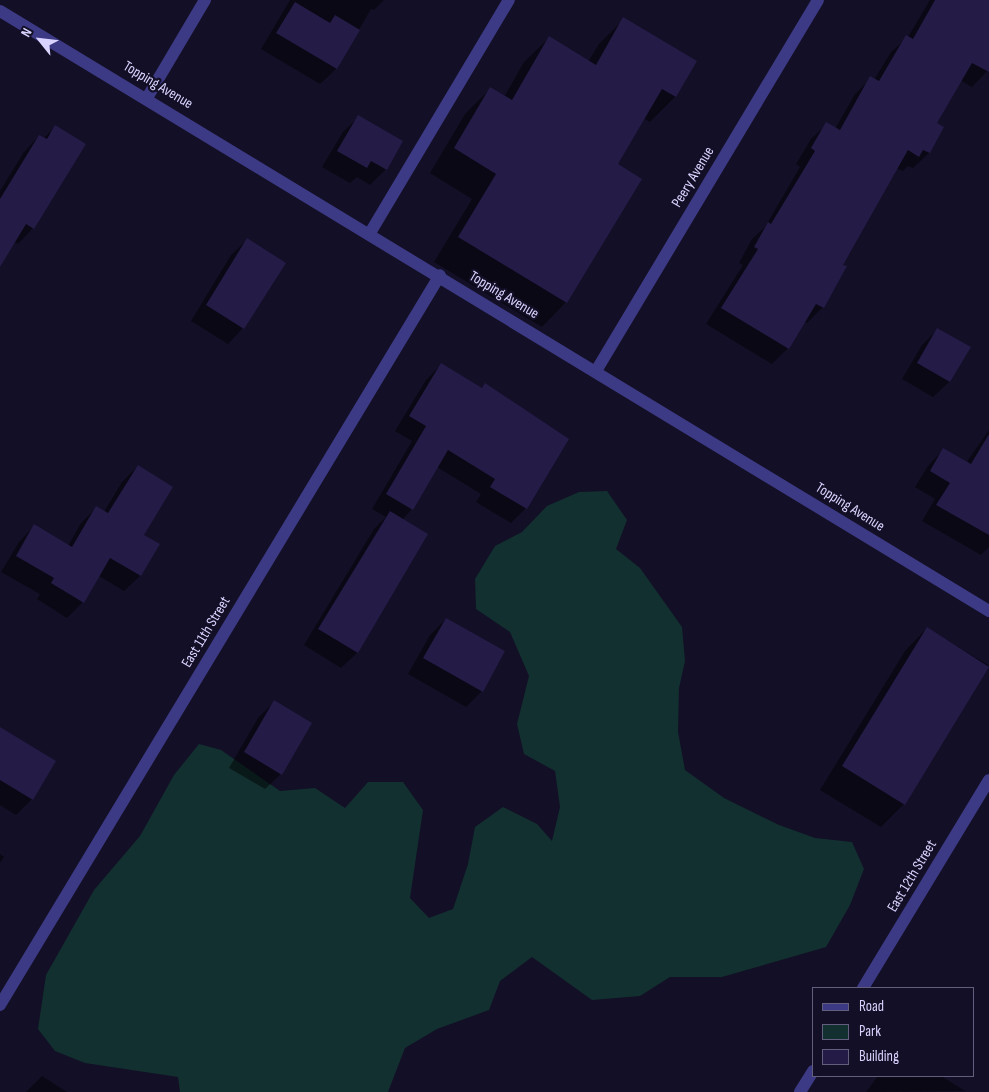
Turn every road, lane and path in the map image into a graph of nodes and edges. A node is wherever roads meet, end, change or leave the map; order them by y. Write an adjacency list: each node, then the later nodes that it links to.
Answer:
1 (205, 0): 5 (street)
2 (509, 0): 6 (street)
3 (818, 0): 8 (street, Peery Avenue)
4 (0, 11): 5 (street, Topping Avenue)
5 (147, 98): 6 (street, Topping Avenue)
6 (370, 233): 7 (street, Topping Avenue)
7 (440, 275): 8 (street, Topping Avenue); 12 (street, East 11th Street)
8 (596, 371): 9 (street, Topping Avenue)
9 (989, 611)
10 (989, 780): 11 (street, East 12th Street)
11 (864, 987)
12 (0, 1005)
13 (812, 1073): 14 (street)
14 (800, 1092)

